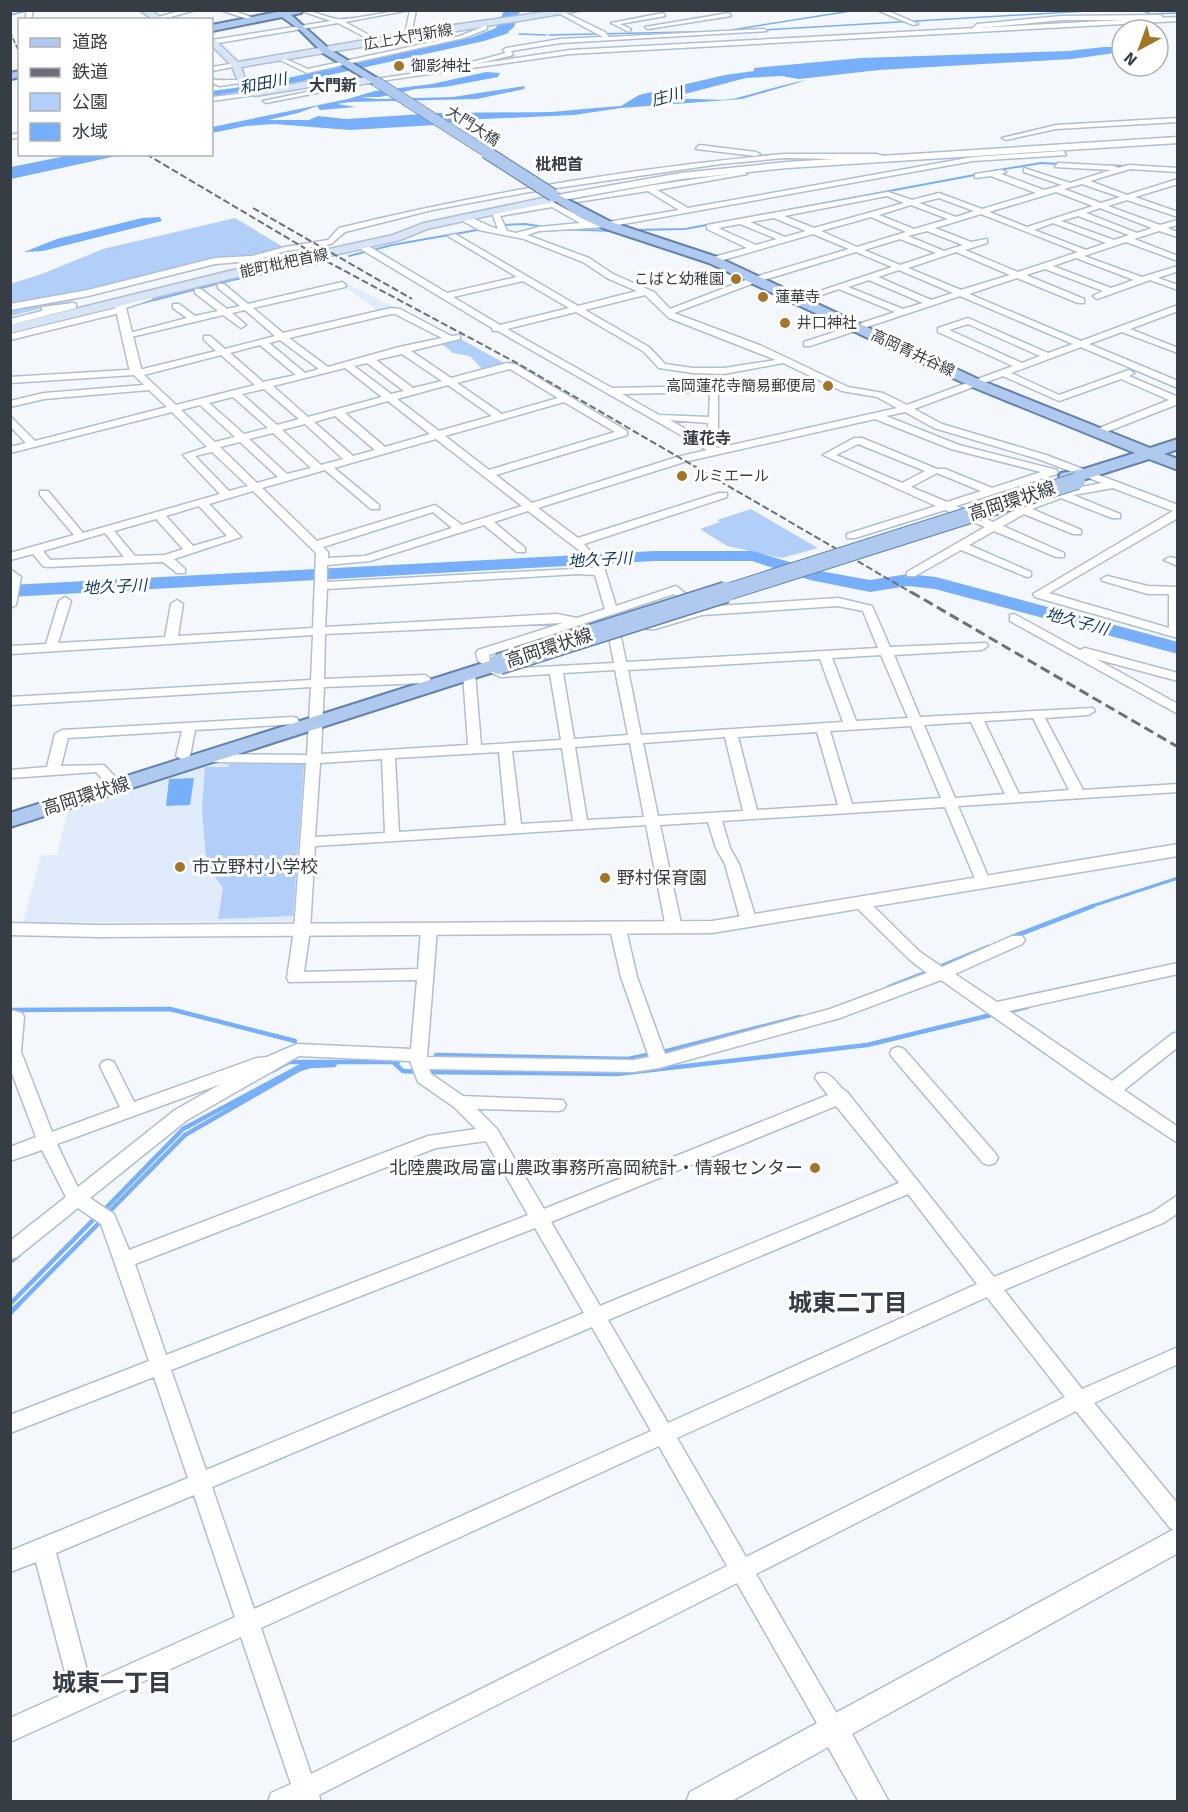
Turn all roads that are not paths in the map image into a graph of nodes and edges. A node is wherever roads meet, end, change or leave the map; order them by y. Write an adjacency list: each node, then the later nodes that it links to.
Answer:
1 (143, 10): 14 (main road)
2 (193, 10): 15 (street)
3 (223, 10): 18 (street)
4 (301, 10): 10 (main road); 20 (street)
5 (407, 10): 20 (street)
6 (413, 10): 34 (street)
7 (580, 10): 12 (main road, 広上大門新線)
8 (718, 10): 13 (street)
9 (880, 10): 25 (street)
10 (281, 12): 18 (main road); 26 (main road)
11 (1048, 12): 16 (street)
12 (562, 13): 24 (main road, 広上大門新線); 33 (street)
13 (729, 15): 19 (street); 21 (street)
14 (158, 18)
15 (164, 18)
16 (1062, 18): 17 (street); 29 (street)
17 (1110, 18)
18 (253, 19): 28 (main road); 30 (street)
19 (738, 19)
20 (338, 21): 26 (street); 38 (street)
21 (693, 21): 22 (street); 32 (street)
22 (682, 22): 31 (street); 31 (street)
23 (1110, 22): 29 (street)
24 (487, 24): 34 (main road, 広上大門新線); 42 (street)
25 (915, 24)
26 (302, 27): 30 (street); 40 (main road)
27 (757, 27): 33 (street)
28 (213, 28)
29 (976, 28): 44 (street)
30 (281, 30): 37 (street)
31 (629, 30): 33 (street)
32 (712, 30)
33 (604, 34): 36 (street); 36 (street)
34 (408, 35): 38 (main road, 広上大門新線)
35 (527, 40): 36 (street)
36 (550, 40): 44 (street)
37 (213, 42)
38 (378, 42): 40 (main road, 広上大門新線)
39 (213, 43): 43 (main road)
40 (326, 51): 41 (main road, 広上大門新線); 42 (main road)
41 (279, 58): 42 (street); 43 (main road, 広上大門新線)
42 (345, 62): 46 (main road)
43 (236, 65): 45 (street); 48 (main road)
44 (456, 67): 46 (street)
45 (213, 69)
46 (373, 79): 49 (main road); 51 (street); 77 (main road, 大門大橋, bridge)
47 (213, 81): 48 (street)
48 (243, 83): 49 (main road)
49 (254, 93): 50 (street)
50 (213, 99)
51 (266, 101)
52 (1178, 120): 53 (street)
53 (1006, 138)
54 (1178, 140): 57 (street)
55 (699, 147): 58 (street)
56 (1063, 153): 60 (street)
57 (922, 156): 59 (street); 60 (street)
58 (771, 158): 59 (street); 142 (street)
59 (889, 158): 71 (street)
60 (973, 159): 82 (street)
61 (1126, 168): 63 (street); 68 (street); 68 (street); 70 (street)
62 (1027, 170): 72 (street)
63 (1178, 170)
64 (1005, 171): 66 (street)
65 (743, 174): 73 (street)
66 (993, 174): 67 (street); 76 (street)
67 (978, 176)
68 (1094, 177): 69 (street)
69 (1081, 181): 72 (street); 78 (street)
70 (1176, 182): 78 (street)
71 (635, 184): 75 (street); 77 (street)
72 (1069, 185): 74 (street)
73 (648, 188): 75 (street); 82 (street)
74 (1056, 189): 76 (street); 81 (street)
75 (615, 193): 79 (street)
76 (1044, 193): 83 (street)
77 (555, 197): 88 (main road, 能町枇杷首線); 93 (main road, 高岡青井谷線)
78 (1126, 197): 81 (street); 87 (street)
79 (577, 200)
80 (912, 202): 83 (street); 85 (street); 86 (street); 89 (street)
81 (1100, 206): 84 (street); 96 (street)
82 (687, 211): 93 (street)
83 (982, 211): 89 (street); 97 (street)
84 (1078, 213): 90 (street); 105 (street)
85 (870, 214): 98 (street); 99 (street)
86 (775, 215): 91 (street); 98 (street)
87 (1178, 215)
88 (464, 218): 100 (street); 111 (main road, 能町枇杷首線)
89 (955, 219): 95 (street)
90 (1054, 221): 97 (street); 109 (street)
91 (743, 222): 106 (street); 112 (street)
92 (1178, 222): 96 (street)
93 (606, 224): 94 (street); 118 (main road, 高岡青井谷線)
94 (589, 225): 100 (street); 101 (street)
95 (927, 228): 99 (street); 110 (street)
96 (1160, 228): 102 (street); 105 (street)
97 (1028, 229): 115 (street)
98 (814, 231): 106 (street); 113 (street)
99 (914, 232): 104 (street)
100 (504, 233): 101 (street)
101 (516, 235): 134 (street)
102 (1178, 235)
103 (452, 236): 123 (street)
104 (900, 236): 113 (street); 116 (street)
105 (1138, 236): 107 (street)
106 (784, 239): 112 (street)
107 (1127, 239): 109 (street); 120 (street)
108 (984, 242): 110 (street)
109 (1114, 243): 115 (street)
110 (971, 245): 114 (street)
111 (362, 246): 133 (main road, 能町枇杷首線); 137 (street)
112 (755, 248): 118 (street)
113 (856, 249): 121 (street); 125 (street)
114 (958, 250): 116 (street); 122 (street)
115 (1087, 253): 117 (street)
116 (945, 254): 121 (street)
117 (1077, 256): 119 (street); 126 (street)
118 (713, 260): 125 (main road, 高岡青井谷線)
119 (1046, 266): 122 (street); 132 (street)
120 (1177, 266): 126 (street)
121 (901, 268): 124 (street); 135 (street)
122 (1018, 275): 135 (street); 139 (street)
123 (524, 278): 137 (street); 146 (street)
124 (872, 278): 129 (street); 140 (street)
125 (756, 279): 138 (main road, 高岡青井谷線); 148 (street)
126 (1145, 279): 130 (street); 132 (street)
127 (342, 285): 143 (street)
128 (221, 286): 143 (street)
129 (841, 287): 138 (street); 149 (street)
130 (1178, 288)
131 (198, 291): 147 (street)
132 (1110, 291): 136 (street)
133 (155, 292): 145 (street); 155 (main road, 能町枇杷首線)
134 (645, 292): 146 (street); 148 (street)
135 (963, 294): 140 (street); 165 (street)
136 (1097, 296)
137 (446, 297): 156 (street)
138 (800, 299): 154 (main road, 高岡青井谷線)
139 (1081, 301)
140 (932, 304): 149 (street)
141 (176, 306): 151 (street)
142 (10, 307)
143 (245, 307): 147 (street); 160 (street)
144 (1178, 308): 157 (street)
145 (121, 309): 159 (street); 161 (street)
146 (577, 309): 156 (street); 177 (street)
147 (224, 312): 151 (street); 153 (street)
148 (667, 313): 171 (street)
149 (904, 313): 154 (street)
150 (10, 315): 152 (street)
151 (193, 320): 159 (street)
152 (10, 322)
153 (241, 325)
154 (860, 328): 164 (street); 183 (main road, 高岡青井谷線)
155 (10, 329)
156 (500, 329): 158 (street); 188 (street)
157 (1122, 329): 165 (street); 167 (street)
158 (484, 331)
159 (127, 335): 176 (street)
160 (283, 337): 163 (street); 166 (street); 174 (street)
161 (10, 338)
162 (207, 338): 168 (street)
163 (262, 342): 168 (street); 179 (street)
164 (807, 344)
165 (1081, 344): 169 (street); 175 (street)
166 (402, 349): 170 (street); 182 (street)
167 (1176, 351)
168 (223, 352): 176 (street); 184 (street)
169 (1047, 356): 173 (street); 173 (street)
170 (367, 358): 172 (street); 190 (street)
171 (785, 360): 177 (street); 200 (street)
172 (346, 364): 174 (street); 192 (street)
173 (1021, 366): 178 (street)
174 (326, 369): 179 (street)
175 (1139, 369): 180 (street); 185 (street)
176 (136, 372): 181 (street); 186 (street)
177 (716, 373): 187 (street)
178 (1004, 373): 183 (street); 194 (street)
179 (302, 375): 184 (street)
180 (1121, 376): 194 (street); 195 (street)
181 (10, 380)
182 (450, 382): 190 (street); 193 (street); 203 (street)
183 (975, 382): 199 (main road, 高岡青井谷線); 200 (street)
184 (263, 385): 189 (street); 207 (street)
185 (1178, 385)
186 (150, 387): 197 (street); 198 (street)
187 (714, 389): 188 (street); 206 (street)
188 (610, 391): 191 (street); 204 (street)
189 (234, 392): 196 (street); 208 (street)
190 (412, 392): 192 (street)
191 (591, 392)
192 (390, 398): 201 (street); 210 (street)
193 (567, 398): 203 (street); 224 (street)
194 (1059, 398): 199 (street)
195 (1177, 400): 209 (street)
196 (202, 401): 198 (street); 211 (street)
197 (10, 404)
198 (174, 408): 213 (street); 215 (street)
199 (1035, 408): 209 (main road, 高岡青井谷線)
200 (906, 410): 202 (street); 225 (street)
201 (337, 412): 207 (street); 217 (street)
202 (876, 416): 218 (street); 225 (street)
203 (500, 417): 210 (street)
204 (659, 417): 206 (street); 212 (street)
205 (10, 419): 213 (street)
206 (713, 420): 212 (street)
207 (306, 421): 208 (street); 220 (street)
208 (275, 429): 211 (street); 222 (street)
209 (1096, 433): 219 (main road, 高岡青井谷線)
210 (438, 434): 217 (street); 224 (street)
211 (242, 438): 215 (street); 226 (street)
212 (697, 438): 218 (street)
213 (32, 444): 216 (street)
214 (1178, 444): 219 (main road, 高岡環状線)
215 (214, 447): 228 (street); 233 (street)
216 (10, 450)
217 (382, 450): 220 (street)
218 (715, 450): 238 (street)
219 (1148, 453): 221 (main road, 高岡青井谷線); 225 (main road, 高岡環状線)
220 (350, 459): 222 (street)
221 (1178, 465)
222 (322, 467): 226 (street); 237 (street)
223 (941, 471): 230 (street)
224 (488, 474): 238 (street)
225 (1070, 474): 227 (street); 230 (street); 286 (main road, 高岡環状線, bridge)
226 (285, 478): 228 (street)
227 (1110, 485): 232 (street); 240 (street)
228 (256, 486): 233 (street); 250 (street)
229 (903, 487): 229 (street); 236 (street)
230 (992, 492): 236 (street)
231 (44, 493): 249 (street)
232 (1061, 494): 239 (street); 242 (street)
233 (227, 495): 235 (street)
234 (723, 495): 251 (street)
235 (201, 502): 241 (street); 254 (street)
236 (947, 506): 244 (street); 248 (street)
237 (375, 507)
238 (531, 507): 243 (street); 251 (street)
239 (1021, 509): 244 (street); 247 (street)
240 (1178, 511): 277 (street)
241 (158, 514): 245 (street); 254 (street)
242 (1116, 516)
243 (486, 521): 246 (street); 255 (street)
244 (993, 526): 252 (street); 256 (street)
245 (107, 529): 249 (street); 259 (street)
246 (460, 529): 250 (street); 260 (street)
247 (1077, 532)
248 (851, 536)
249 (81, 537): 253 (street)
250 (317, 545): 260 (street)
251 (580, 546): 261 (street)
252 (961, 546): 264 (street); 265 (street)
253 (36, 550): 257 (street); 259 (street)
254 (190, 550): 258 (street)
255 (521, 550)
256 (1060, 555)
257 (10, 557)
258 (166, 558): 259 (street); 262 (street)
259 (133, 561)
260 (323, 563): 267 (street)
261 (599, 570): 267 (street); 272 (street)
262 (181, 571)
263 (13, 574): 270 (street)
264 (911, 574)
265 (1027, 574)
266 (1107, 579): 268 (street)
267 (321, 584): 276 (street)
268 (1176, 591): 277 (street)
269 (65, 601): 282 (street)
270 (10, 603)
271 (177, 604): 279 (street)
272 (612, 611): 273 (street); 275 (street)
273 (700, 611): 278 (street); 284 (street)
274 (1014, 618): 281 (street)
275 (578, 622): 276 (street); 286 (street)
276 (318, 632): 279 (street); 291 (street)
277 (1176, 633)
278 (615, 637): 286 (street); 287 (street)
279 (171, 640): 282 (street)
280 (982, 646): 284 (street)
281 (1064, 646): 289 (street); 293 (street)
282 (51, 647): 283 (street)
283 (10, 650)
284 (885, 652): 285 (street); 298 (street)
285 (825, 655): 287 (street); 300 (street)
286 (488, 666): 288 (street); 290 (main road, 高岡環状線); 296 (main road, 高岡環状線); 307 (street)
287 (621, 666): 288 (street); 304 (street)
288 (556, 670): 305 (street)
289 (1178, 677)
290 (425, 679): 291 (street); 296 (main road, 高岡環状線)
291 (318, 685): 292 (street); 296 (street)
292 (10, 701)
293 (1178, 710)
294 (1088, 711): 295 (street)
295 (1037, 714): 297 (street); 316 (street)
296 (316, 718): 299 (main road, 高岡環状線); 310 (main road, 高岡環状線); 311 (street)
297 (976, 718): 298 (street); 317 (street)
298 (916, 721): 300 (street); 318 (street)
299 (292, 722): 301 (street); 309 (main road, 高岡環状線)
300 (851, 725): 302 (street)
301 (189, 727): 309 (street); 312 (street)
302 (822, 727): 303 (street); 319 (street)
303 (730, 732): 304 (street); 321 (street)
304 (634, 737): 305 (street); 324 (street)
305 (568, 741): 306 (street); 325 (street)
306 (505, 746): 307 (street); 326 (street)
307 (475, 748): 308 (street)
308 (388, 753): 311 (street); 327 (street)
309 (183, 756): 314 (main road, 高岡環状線)
310 (208, 758): 311 (street); 323 (main road, 高岡環状線)
311 (313, 759): 328 (street)
312 (54, 771): 313 (street); 314 (street)
313 (10, 774)
314 (110, 779): 320 (main road, 高岡環状線)
315 (1178, 788): 316 (street)
316 (1078, 794): 317 (street)
317 (1014, 798): 318 (street)
318 (949, 801): 319 (street); 330 (street)
319 (846, 807): 321 (street)
320 (10, 810)
321 (751, 814): 322 (street)
322 (714, 816): 324 (street); 332 (street)
323 (10, 820)
324 (651, 821): 325 (street); 333 (street)
325 (581, 825): 326 (street)
326 (514, 829): 327 (street)
327 (392, 837): 328 (street)
328 (307, 842): 337 (street)
329 (1178, 850): 330 (street)
330 (983, 881): 331 (street)
331 (862, 904): 332 (street); 340 (street)
332 (749, 922): 333 (street)
333 (675, 928): 336 (street)
334 (10, 929): 337 (street)
335 (429, 929): 336 (street); 337 (street); 341 (street)
336 (618, 929): 346 (street)
337 (302, 930): 341 (street)
338 (1017, 940): 340 (street)
339 (1178, 968): 342 (street)
340 (934, 970): 342 (street); 346 (street)
341 (425, 974): 348 (street)
342 (993, 1009): 351 (street)
343 (10, 1017): 358 (street)
344 (1178, 1038): 351 (street)
345 (898, 1053): 360 (street)
346 (656, 1055): 348 (street)
347 (283, 1056): 348 (street); 355 (street); 363 (street)
348 (418, 1059): 353 (street)
349 (108, 1066): 355 (street)
350 (823, 1078): 352 (street)
351 (1111, 1091): 357 (street)
352 (841, 1097): 361 (street); 364 (street)
353 (460, 1102): 354 (street); 356 (street)
354 (557, 1105)
355 (129, 1109): 358 (street)
356 (491, 1134): 364 (street); 366 (street)
357 (1178, 1136)
358 (46, 1140): 359 (street); 363 (street)
359 (10, 1154)
360 (989, 1158)
361 (911, 1185): 367 (street); 368 (street)
362 (1178, 1202): 367 (street)
363 (90, 1206): 365 (street); 366 (street)
364 (541, 1218): 368 (street); 370 (street)
365 (10, 1252)
366 (124, 1260): 370 (street)
367 (990, 1287): 371 (street); 373 (street)
368 (596, 1316): 373 (street); 374 (street)
369 (1178, 1355): 371 (street)
370 (160, 1365): 372 (street); 374 (street)
371 (1079, 1401): 375 (street); 379 (street)
372 (10, 1424)
373 (665, 1434): 379 (street); 380 (street)
374 (201, 1484): 377 (street); 380 (street)
375 (1178, 1521)
376 (1178, 1539): 382 (street)
377 (44, 1549): 378 (street); 381 (street)
378 (10, 1562)
379 (742, 1569): 382 (street); 384 (street)
380 (247, 1623): 381 (street); 384 (street)
381 (83, 1697): 383 (street)
382 (833, 1729): 386 (street); 387 (street)
383 (10, 1730)
384 (307, 1795): 385 (street)
385 (280, 1802)
386 (700, 1802)
387 (875, 1802)

